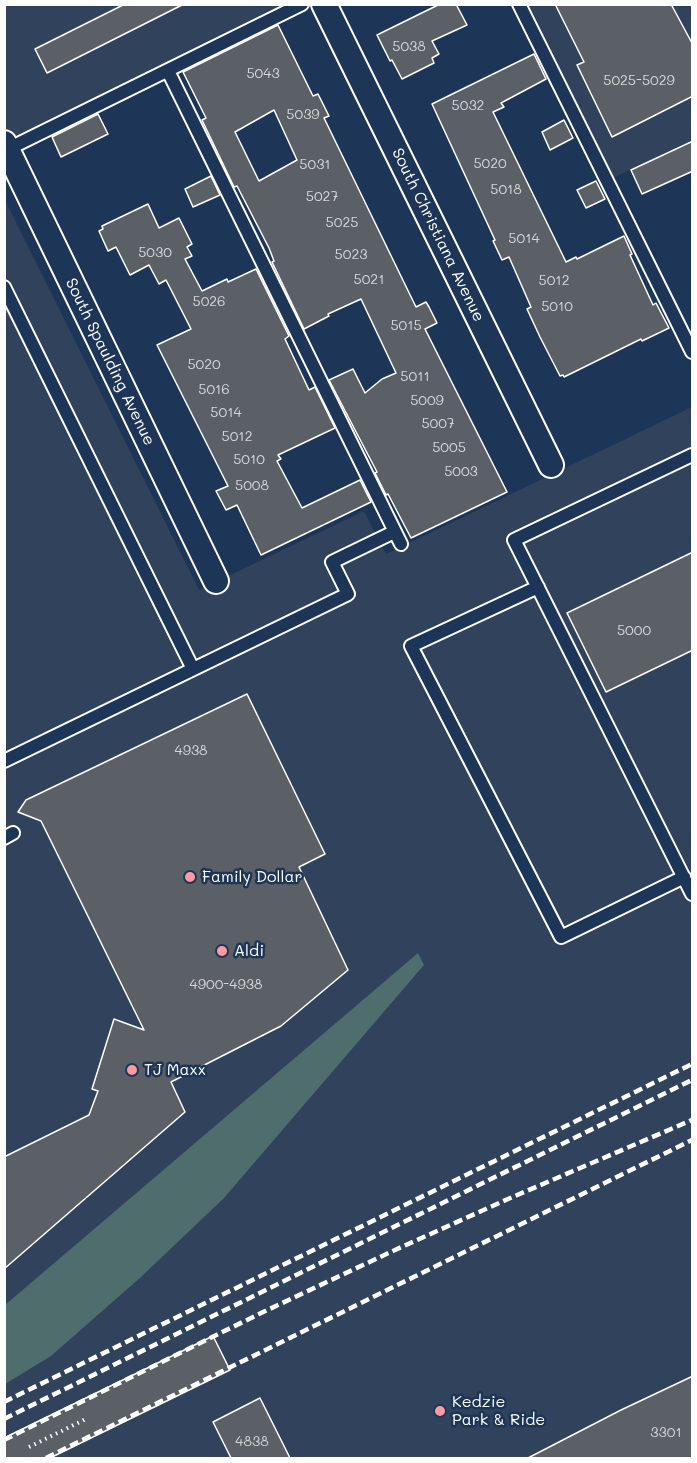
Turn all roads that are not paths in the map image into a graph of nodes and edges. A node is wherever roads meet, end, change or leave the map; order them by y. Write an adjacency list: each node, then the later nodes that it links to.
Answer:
1 (302, 4): 4 (lane)
2 (324, 4): 9 (street, South Christiana Avenue)
3 (519, 4): 7 (lane)
4 (168, 70): 5 (lane); 10 (lane)
5 (6, 146): 12 (street, South Spaulding Avenue)
6 (4, 287): 14 (lane)
7 (693, 352)
8 (693, 454): 13 (lane)
9 (551, 465)
10 (394, 532): 11 (lane); 14 (lane)
11 (400, 544)
12 (216, 581)
13 (538, 587): 16 (lane); 16 (lane)
14 (193, 669): 15 (lane)
15 (4, 761)
16 (684, 877): 17 (lane)
17 (693, 894)

